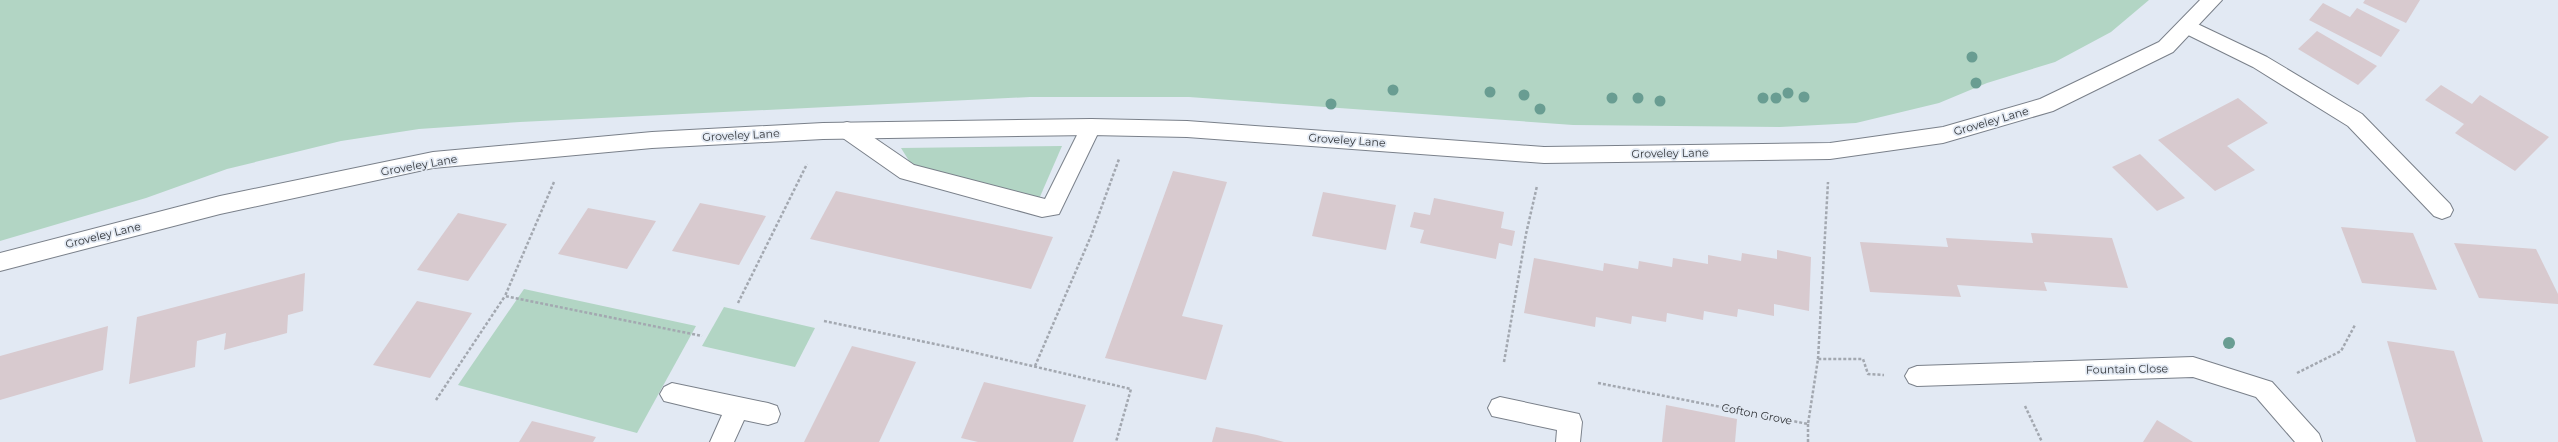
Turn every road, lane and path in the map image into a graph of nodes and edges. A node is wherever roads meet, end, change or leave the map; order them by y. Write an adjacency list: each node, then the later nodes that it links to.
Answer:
1 (2212, 0): 2 (main road, Groveley Lane)
2 (2187, 26): 7 (main road, Groveley Lane); 10 (main road)
3 (1091, 127): 4 (main road, Groveley Lane); 5 (main road, Groveley Lane); 5 (main road)
4 (1130, 128): 8 (main road, Groveley Lane); 19 (path)
5 (847, 130): 6 (main road, Groveley Lane)
6 (823, 131): 11 (main road, Groveley Lane); 13 (path)
7 (1830, 151): 8 (main road, Groveley Lane); 17 (path, Cofton Grove)
8 (1544, 154): 18 (path)
9 (554, 182): 12 (path)
10 (2442, 210)
11 (0, 262)
12 (505, 296): 16 (path); 25 (path)
13 (738, 304)
14 (824, 321): 19 (path)
15 (2355, 325): 23 (path)
16 (702, 336)
17 (1818, 359): 20 (path); 29 (path, Cofton Grove)
18 (1504, 362)
19 (1035, 366): 31 (path)
20 (1868, 374)
21 (1917, 376): 23 (main road, Fountain Close)
22 (1598, 383): 29 (path, Cofton Grove)
23 (2264, 389): 34 (main road)
24 (672, 394): 26 (main road)
25 (436, 400)
26 (738, 407): 28 (main road); 30 (main road)
27 (1500, 408): 32 (main road)
28 (768, 414)
29 (1808, 424): 33 (path)
30 (722, 442)
31 (1116, 442)
32 (1568, 442)
33 (1808, 442)
34 (2310, 442)

